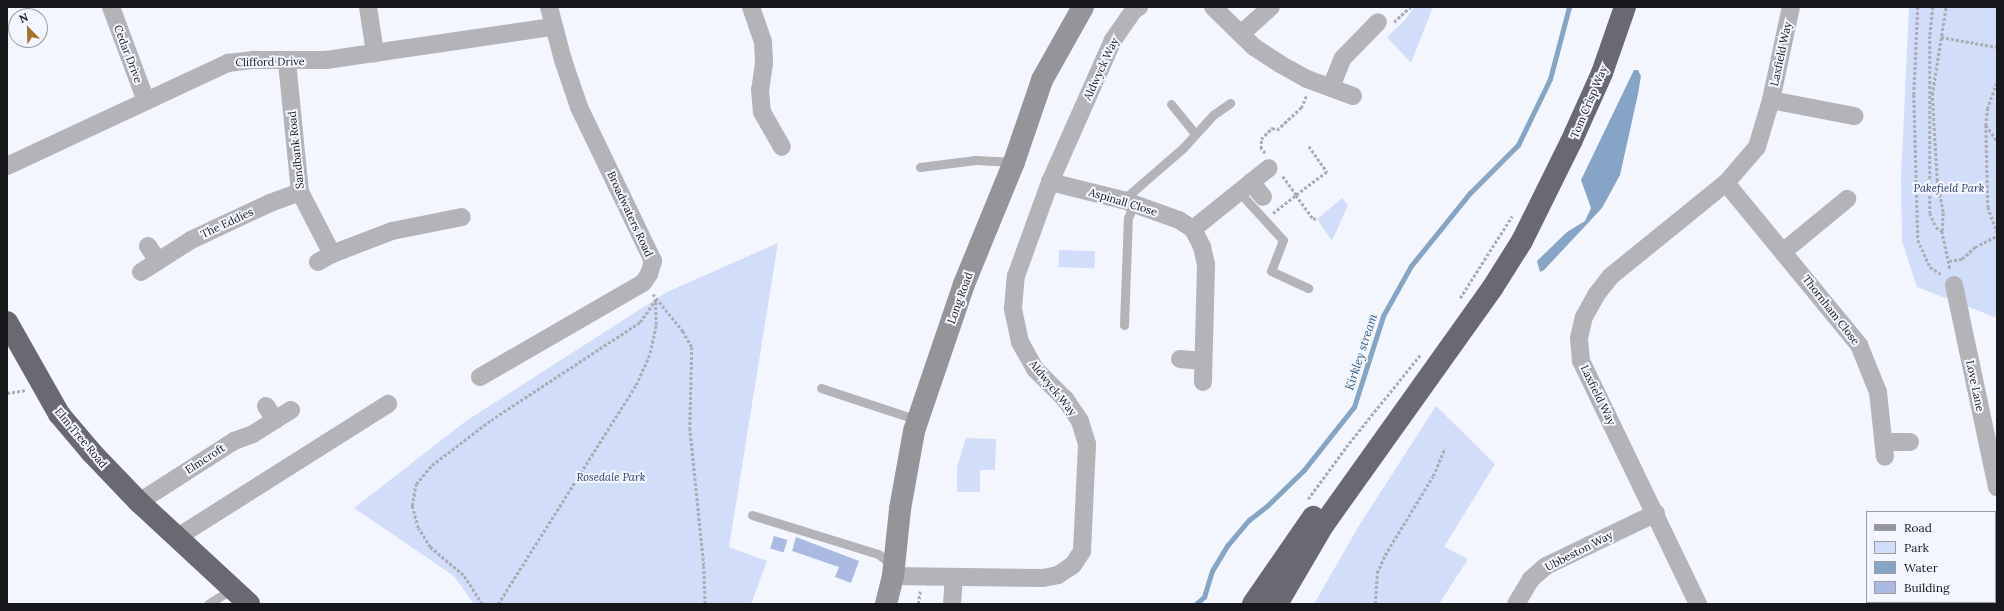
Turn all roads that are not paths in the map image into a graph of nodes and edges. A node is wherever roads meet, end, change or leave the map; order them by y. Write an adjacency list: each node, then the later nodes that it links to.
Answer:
1 (111, 7): 19 (street, Cedar Drive)
2 (368, 7): 14 (street)
3 (549, 7): 12 (street, Broadwaters Road)
4 (751, 7): 24 (street)
5 (1083, 7): 25 (street, Long Road)
6 (1139, 7): 29 (street, Aldwyck Way)
7 (1213, 7): 13 (street)
8 (1271, 7): 13 (street)
9 (1625, 7): 33 (highway, Tom Crisp Way)
10 (1791, 7): 18 (street, Laxfield Way)
11 (1378, 22): 16 (street)
12 (553, 27): 14 (street, Clifford Drive); 49 (street, Broadwaters Road)
13 (1242, 33): 16 (street)
14 (375, 53): 15 (street, Clifford Drive)
15 (287, 62): 19 (street, Clifford Drive); 32 (street, Sandbank Road)
16 (1331, 87): 17 (street)
17 (1352, 96)
18 (1771, 100): 22 (street, Laxfield Way); 30 (street, Laxfield Way)
19 (146, 101): 26 (street, Clifford Drive)
20 (1230, 103): 23 (lane)
21 (1171, 104): 23 (lane)
22 (1854, 116)
23 (1195, 134): 36 (lane)
24 (782, 147)
25 (1014, 162): 28 (lane); 54 (street, Long Road)
26 (7, 166)
27 (1272, 166): 31 (street)
28 (920, 167)
29 (1050, 182): 36 (street, Aspinall Close); 62 (street, Aldwyck Way)
30 (1726, 183): 40 (street, Thornham Close); 58 (street, Laxfield Way)
31 (1245, 187): 34 (street); 38 (street); 44 (lane)
32 (300, 192): 37 (street, Sandbank Road); 41 (street, The Eddies)
33 (1544, 193): 68 (highway); 69 (highway)
34 (1263, 197)
35 (1847, 199): 40 (street)
36 (1129, 202): 38 (street, Aspinall Close); 46 (lane)
37 (462, 217)
38 (1193, 229): 48 (street)
39 (148, 246): 41 (street)
40 (1784, 251): 55 (street, Thornham Close)
41 (158, 261): 42 (street, The Eddies)
42 (141, 272)
43 (1953, 280): 56 (street, Love Lane)
44 (1308, 288)
45 (7, 322): 57 (highway, Elm Tree Road)
46 (1124, 326)
47 (1180, 359): 48 (street)
48 (1203, 361): 50 (street)
49 (488, 367)
50 (1204, 382)
51 (821, 388): 54 (lane)
52 (388, 404): 60 (street)
53 (279, 416): 57 (street, Elmcroft)
54 (918, 420): 61 (street, Long Road)
55 (1910, 442)
56 (1997, 487)
57 (138, 502): 60 (highway, Elm Tree Road)
58 (1656, 513): 70 (street, Ubbeston Way); 71 (street, Laxfield Way)
59 (752, 515): 61 (lane)
60 (176, 538): 63 (highway, Elm Tree Road)
61 (893, 571): 62 (street, Aldwyck Way); 66 (street, Long Road)
62 (954, 578): 67 (street)
63 (232, 589): 64 (lane); 65 (highway, Elm Tree Road)
64 (208, 604)
65 (249, 604)
66 (886, 604)
67 (952, 604)
68 (1253, 604)
69 (1277, 604)
70 (1516, 604)
71 (1698, 604)

